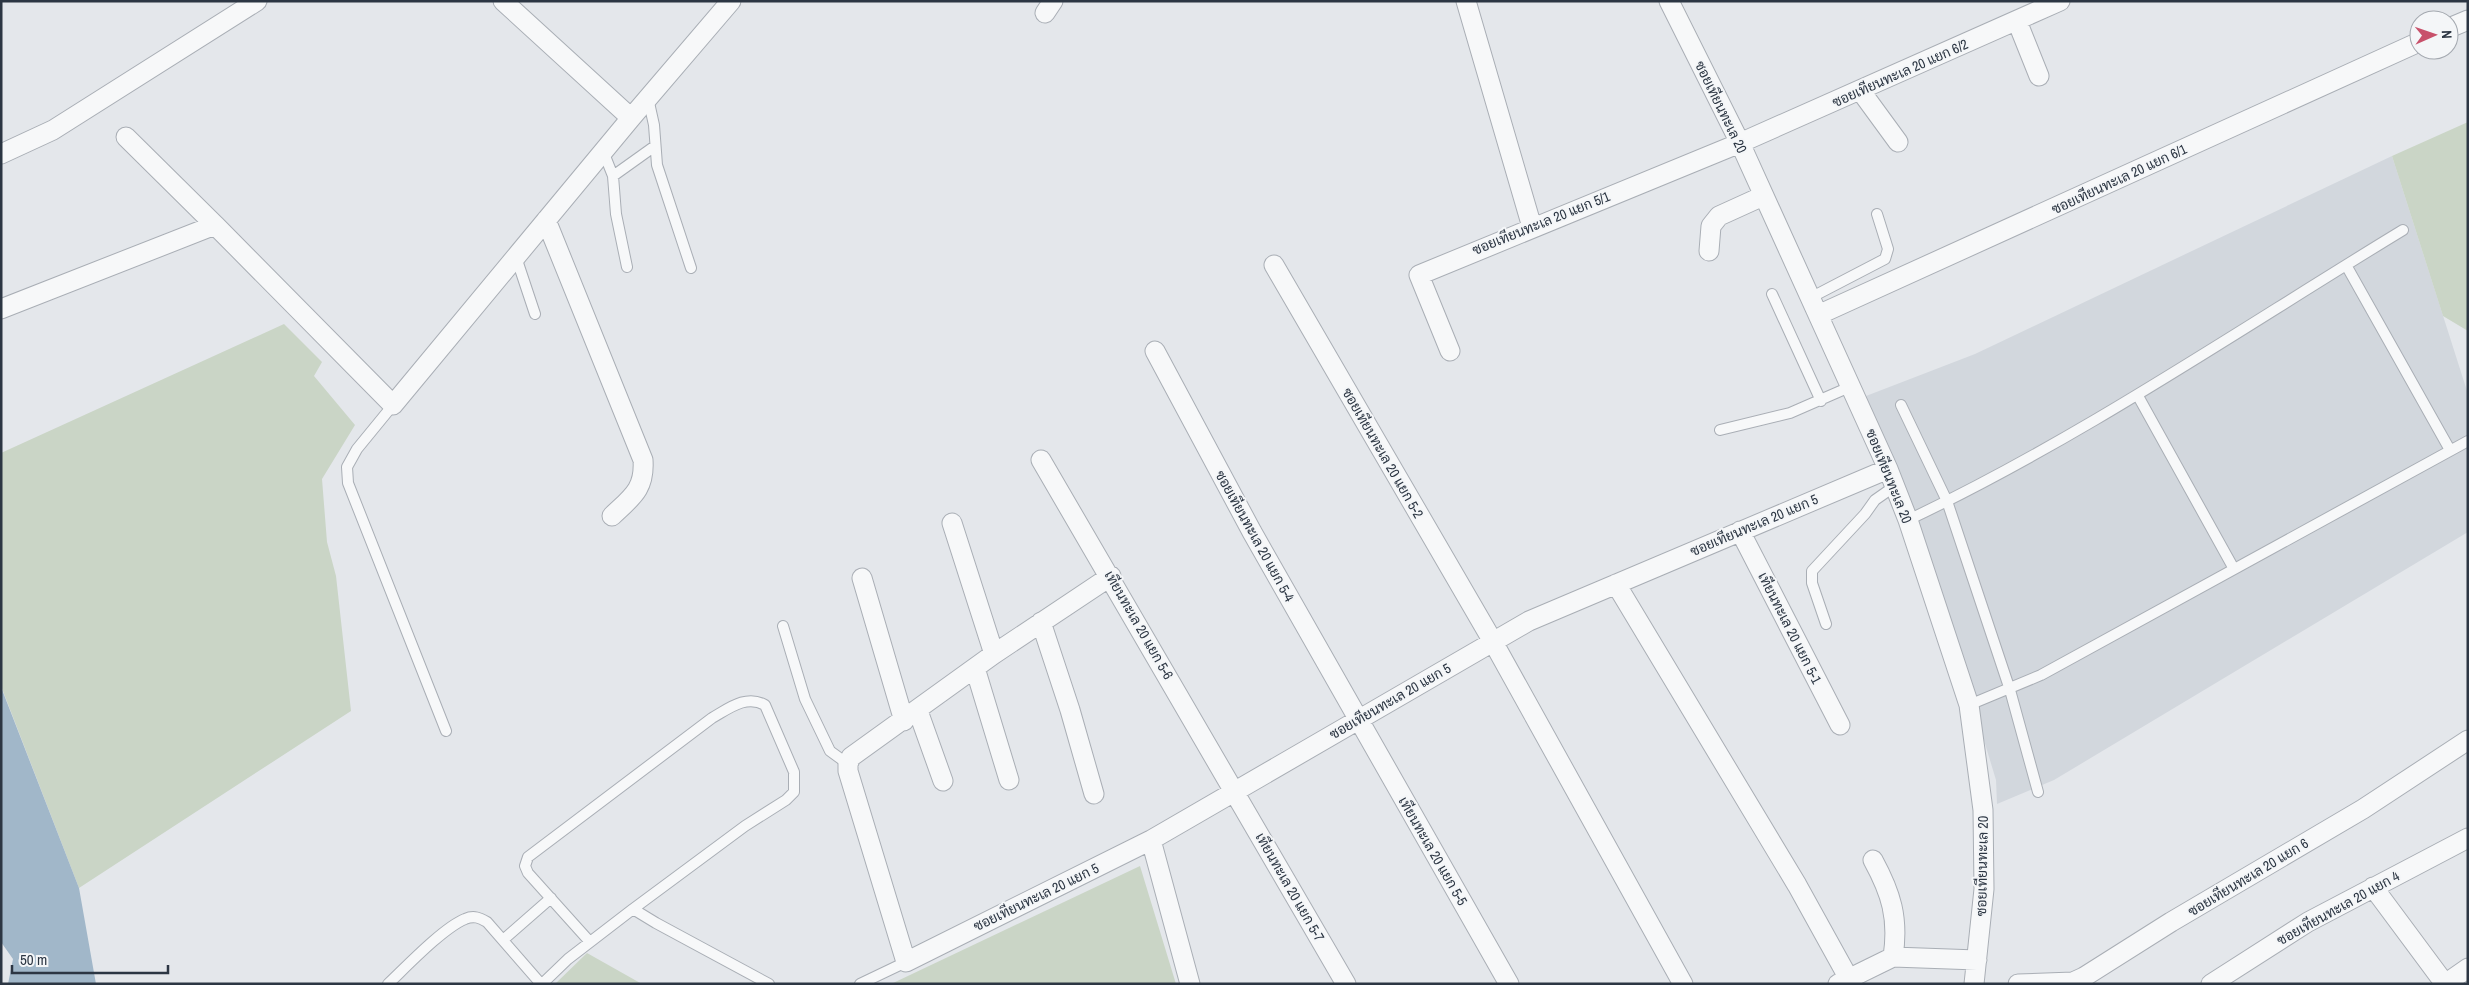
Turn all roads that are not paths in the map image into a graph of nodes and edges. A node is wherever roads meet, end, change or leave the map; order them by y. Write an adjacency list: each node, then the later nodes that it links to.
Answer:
1 (256, 1): 18 (street)
2 (503, 1): 12 (street)
3 (731, 1): 11 (street)
4 (1466, 1): 24 (street)
5 (1669, 1): 15 (street, ซอยเทียนทะเล 20)
6 (2060, 1): 7 (street, ซอยเทียนทะเล 20 แยก 6/2)
7 (2017, 21): 9 (street); 10 (street, ซอยเทียนทะเล 20 แยก 6/2)
8 (2409, 47): 36 (street, ซอยเทียนทะเล 20 แยก 6/1)
9 (2040, 76)
10 (1860, 90): 14 (street); 15 (street, ซอยเทียนทะเล 20 แยก 6/2)
11 (648, 98): 12 (street); 16 (lane)
12 (630, 118): 17 (street)
13 (126, 138): 23 (street)
14 (1898, 142)
15 (1740, 143): 20 (street, ซอยเทียนทะเล 20); 24 (street, ซอยเทียนทะเล 20 แยก 5/1)
16 (655, 146): 19 (lane); 31 (lane)
17 (603, 151): 19 (lane); 22 (street)
18 (1, 154)
19 (613, 176): 30 (lane)
20 (1763, 196): 26 (street); 33 (street, ซอยเทียนทะเล 20)
21 (1877, 214): 33 (lane)
22 (546, 220): 27 (street); 50 (street)
23 (215, 225): 34 (street); 42 (street)
24 (1532, 227): 38 (street, ซอยเทียนทะเล 20 แยก 5/1)
25 (2403, 230): 29 (lane)
26 (1709, 250)
27 (516, 256): 35 (lane); 42 (street)
28 (1274, 265): 61 (street, ซอยเทียนทะเล 20 แยก 5-2)
29 (2346, 265): 40 (lane); 46 (lane)
30 (627, 267)
31 (691, 268)
32 (1772, 294): 41 (lane)
33 (1810, 298): 36 (street, ซอยเทียนทะเล 20)
34 (1, 309)
35 (535, 314)
36 (1818, 315): 39 (street, ซอยเทียนทะเล 20)
37 (1155, 351): 67 (street, ซอยเทียนทะเล 20 แยก 5-4)
38 (1450, 351)
39 (1852, 386): 41 (lane); 48 (street, ซอยเทียนทะเล 20)
40 (2138, 396): 49 (lane); 54 (lane)
41 (1821, 401): 44 (lane)
42 (393, 405): 69 (lane)
43 (1901, 405): 49 (lane)
44 (1720, 430)
45 (2468, 441): 46 (lane)
46 (2450, 450): 54 (lane)
47 (1041, 460): 55 (street, เทียนทะเล 20 แยก 5-6)
48 (1891, 477): 51 (street, ซอยเทียนทะเล 20); 53 (street, ซอยเทียนทะเล 20 แยก 5); 59 (lane)
49 (1948, 501): 51 (lane); 64 (lane)
50 (612, 516)
51 (1908, 520): 65 (street, ซอยเทียนทะเล 20)
52 (952, 523): 62 (street)
53 (1740, 531): 57 (street, ซอยเทียนทะเล 20 แยก 5); 68 (street, เทียนทะเล 20 แยก 5-1)
54 (2234, 569): 64 (lane)
55 (1110, 576): 58 (street); 74 (street, เทียนทะเล 20 แยก 5-6)
56 (862, 578): 66 (street)
57 (1616, 584): 61 (street, ซอยเทียนทะเล 20 แยก 5); 89 (street)
58 (1041, 622): 62 (street); 76 (street)
59 (1826, 624)
60 (783, 626): 71 (lane)
61 (1492, 640): 67 (street, ซอยเทียนทะเล 20 แยก 5); 97 (street, ซอยเทียนทะเล 20 แยก 5-2)
62 (994, 654): 63 (street)
63 (975, 668): 66 (street); 72 (street)
64 (2010, 690): 65 (lane); 75 (lane)
65 (1969, 706): 86 (street, ซอยเทียนทะเล 20)
66 (911, 716): 71 (street); 73 (street)
67 (1358, 719): 74 (street, ซอยเทียนทะเล 20 แยก 5); 96 (street, เทียนทะเล 20 แยก 5-5)
68 (1840, 725)
69 (446, 731)
70 (2468, 740): 99 (street, ซอยเทียนทะเล 20 แยก 6)
71 (848, 764): 87 (street)
72 (1009, 780)
73 (943, 781)
74 (1235, 791): 78 (street, ซอยเทียนทะเล 20 แยก 5); 95 (street, เทียนทะเล 20 แยก 5-7)
75 (2038, 792)
76 (1094, 794)
77 (2468, 838): 80 (street, ซอยเทียนทะเล 20 แยก 4)
78 (1151, 840): 87 (street, ซอยเทียนทะเล 20 แยก 5); 94 (street)
79 (1872, 860): 85 (street)
80 (2372, 887): 100 (street, ซอยเทียนทะเล 20 แยก 4); 101 (street)
81 (551, 898): 82 (lane); 83 (lane); 84 (lane)
82 (634, 909): 84 (lane); 92 (lane)
83 (503, 940): 90 (lane); 91 (lane)
84 (590, 942): 91 (lane)
85 (1893, 957): 86 (street); 89 (street)
86 (1977, 960): 98 (street, ซอยเทียนทะเล 20)
87 (906, 962): 93 (lane)
88 (2468, 968): 101 (street)
89 (1844, 981)
90 (388, 984)
91 (541, 984)
92 (770, 984)
93 (860, 984)
94 (1190, 984)
95 (1346, 984)
96 (1509, 984)
97 (1683, 984)
98 (1974, 984)
99 (2018, 984)
100 (2211, 984)
101 (2445, 984)

